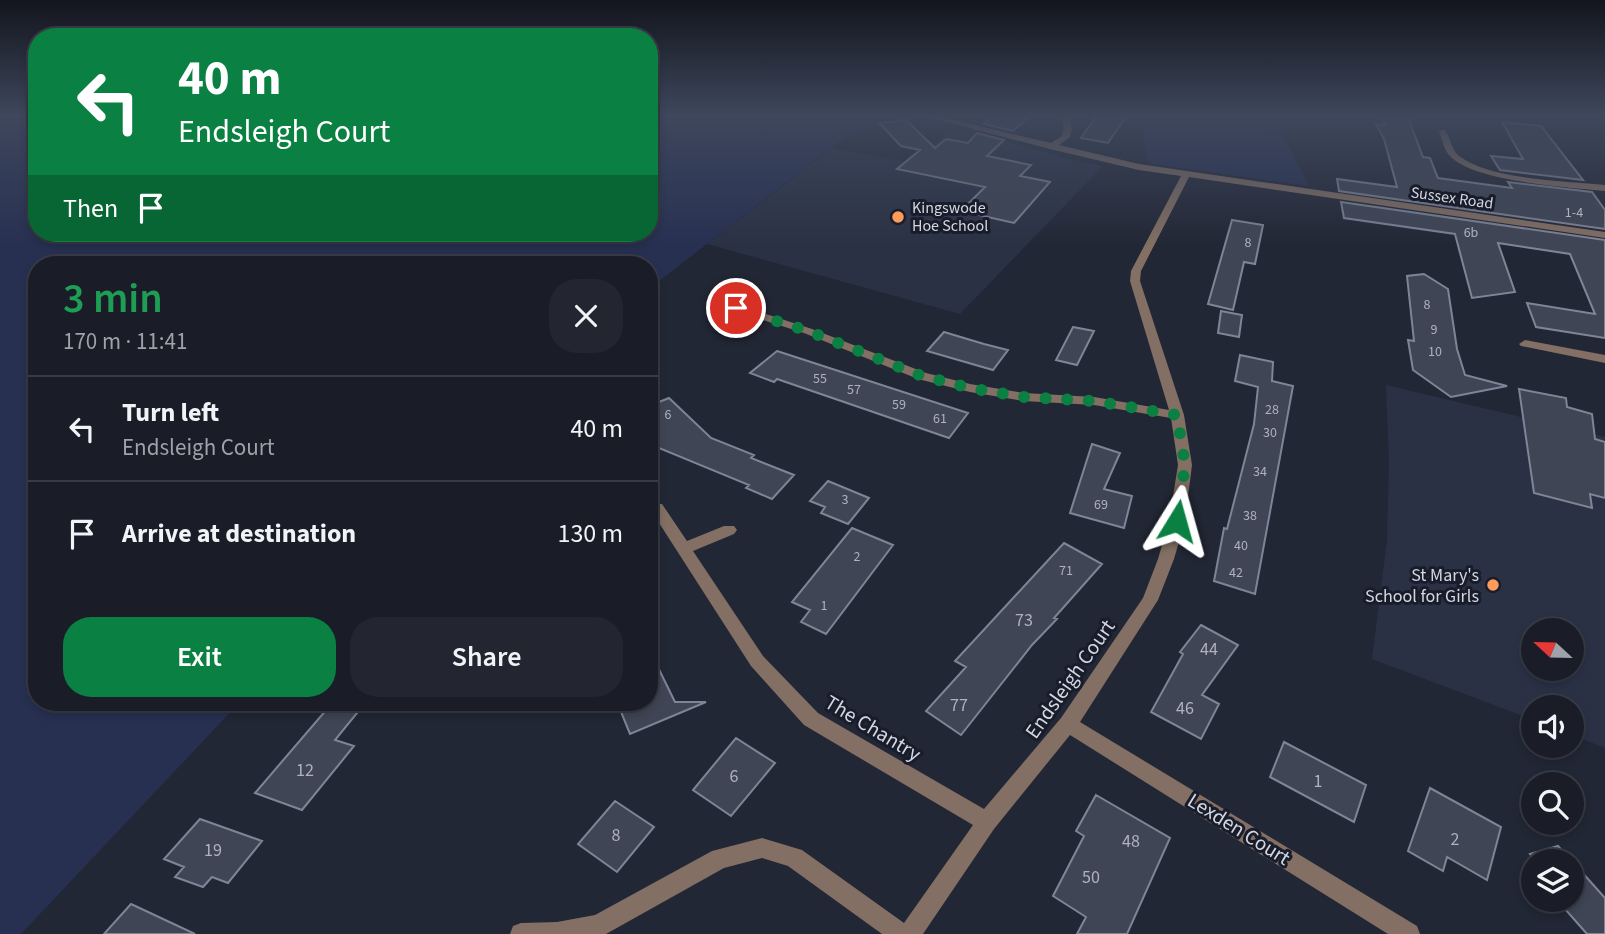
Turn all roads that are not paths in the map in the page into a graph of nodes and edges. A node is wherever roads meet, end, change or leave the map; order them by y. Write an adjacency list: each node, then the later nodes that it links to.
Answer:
1 (1100, 159): 3 (street, Sussex Road)
2 (1460, 159): 4 (street)
3 (1186, 174): 5 (street, Sussex Road); 11 (street, Endsleigh Court)
4 (1605, 188)
5 (1605, 235)
6 (750, 297): 7 (street)
7 (736, 308): 8 (street); 11 (street)
8 (721, 319)
9 (1525, 344): 10 (street)
10 (1605, 359)
11 (1177, 415): 15 (street, Endsleigh Court)
12 (658, 509): 14 (street, The Chantry)
13 (729, 530): 14 (street)
14 (685, 548): 16 (street, The Chantry)
15 (1068, 724): 16 (street, Endsleigh Court); 21 (street, Lexden Court)
16 (987, 822): 20 (street, Endsleigh Court)
17 (557, 933): 18 (street); 19 (street)
18 (521, 934)
19 (901, 934)
20 (910, 934)
21 (1409, 934)

